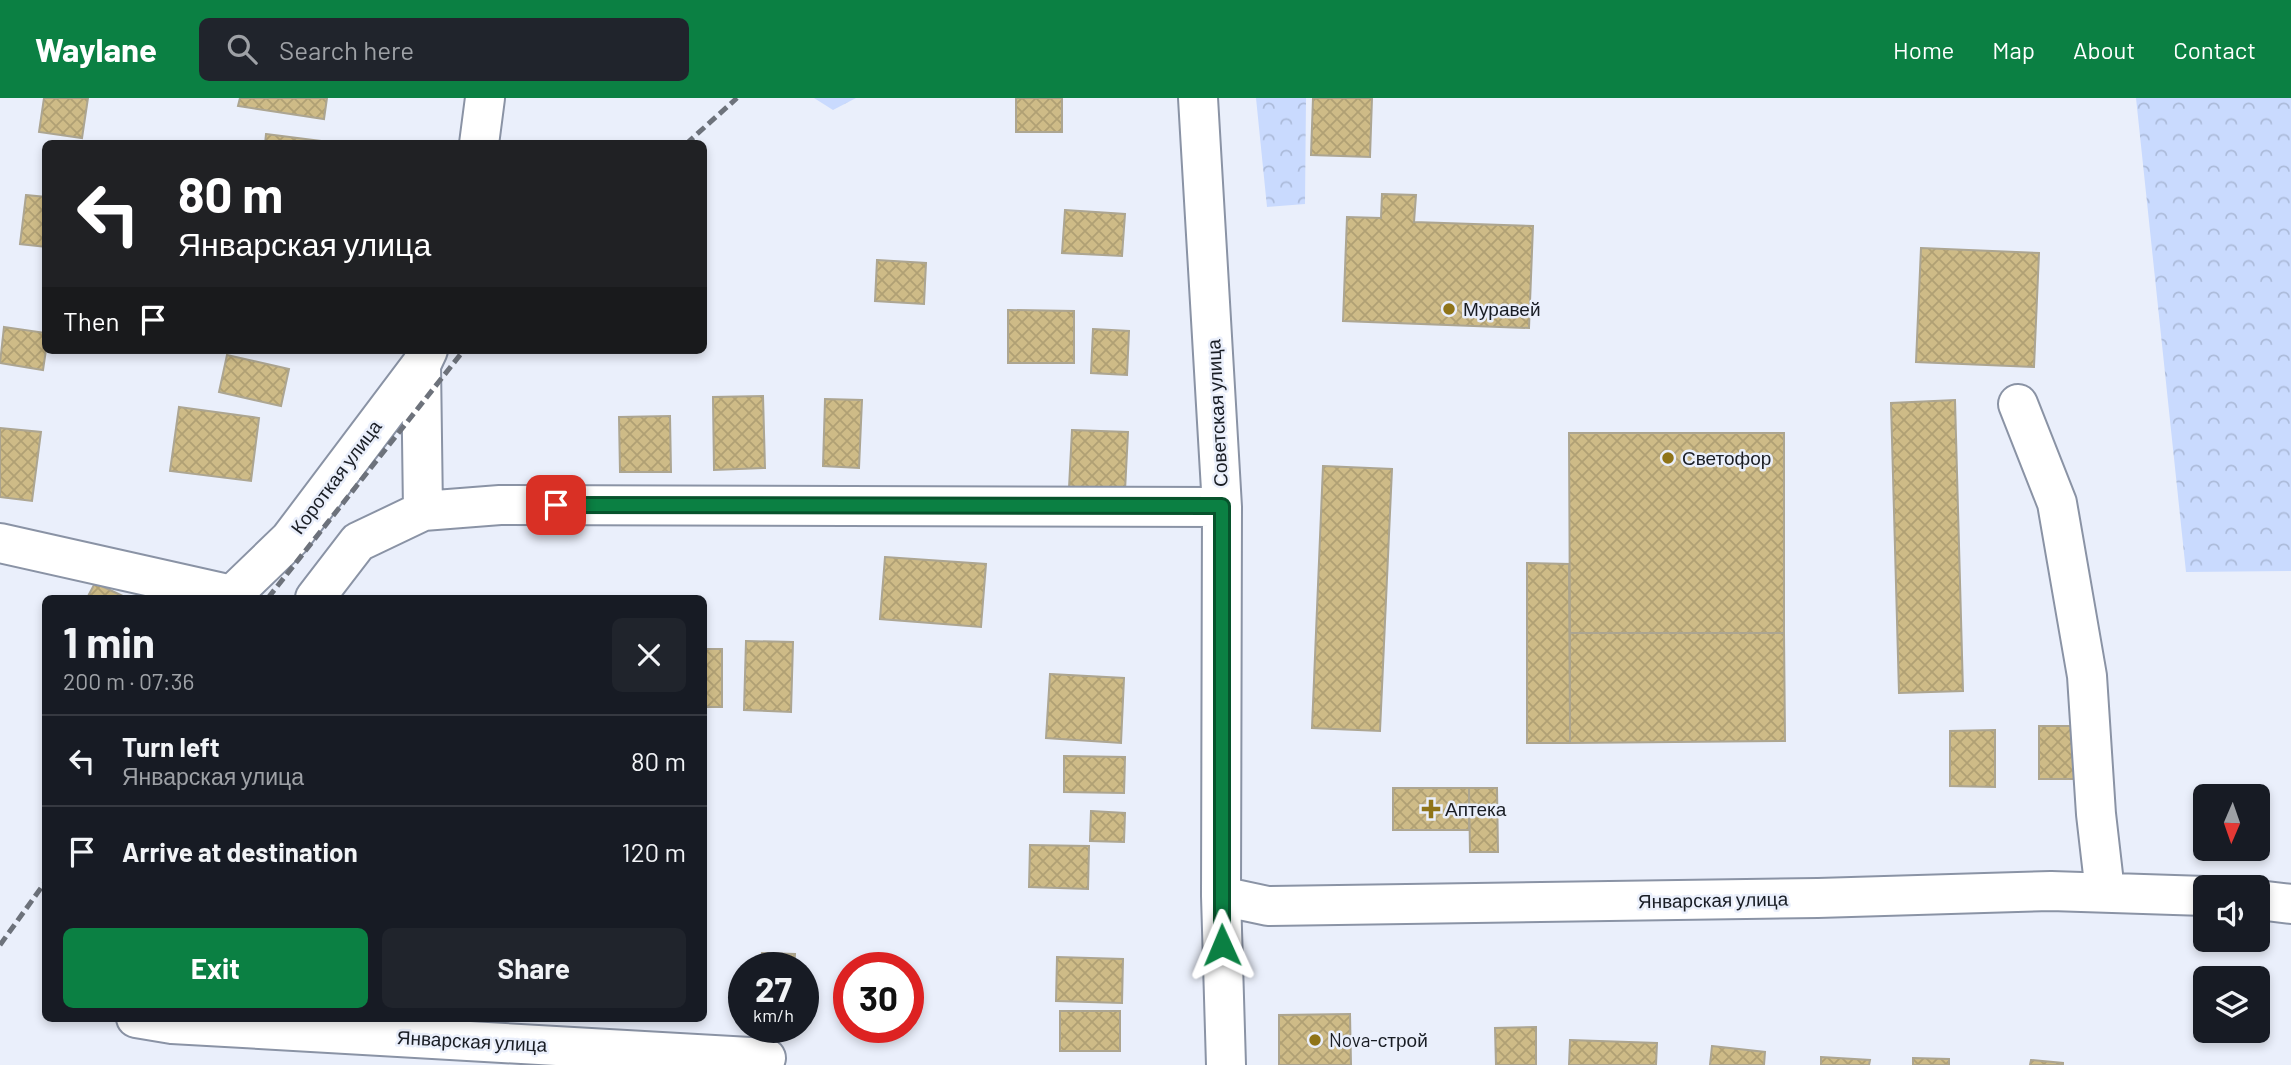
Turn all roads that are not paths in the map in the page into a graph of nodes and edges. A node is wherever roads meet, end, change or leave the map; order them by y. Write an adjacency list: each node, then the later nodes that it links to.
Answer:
1 (485, 98): 3 (street)
2 (1198, 98): 6 (street, Советская улица)
3 (480, 140)
4 (424, 357): 7 (street); 8 (street, Короткая улица)
5 (2018, 404): 10 (street)
6 (1222, 506): 7 (street); 11 (street, Советская улица)
7 (422, 511): 9 (street)
8 (0, 543)
9 (317, 595)
10 (2105, 892): 11 (street, Январская улица); 12 (street, Январская улица)
11 (1221, 896): 17 (street, Советская улица)
12 (2193, 896)
13 (2270, 901): 14 (street)
14 (2291, 904)
15 (165, 1022): 16 (street, Январская улица)
16 (766, 1058)
17 (1226, 1065)

